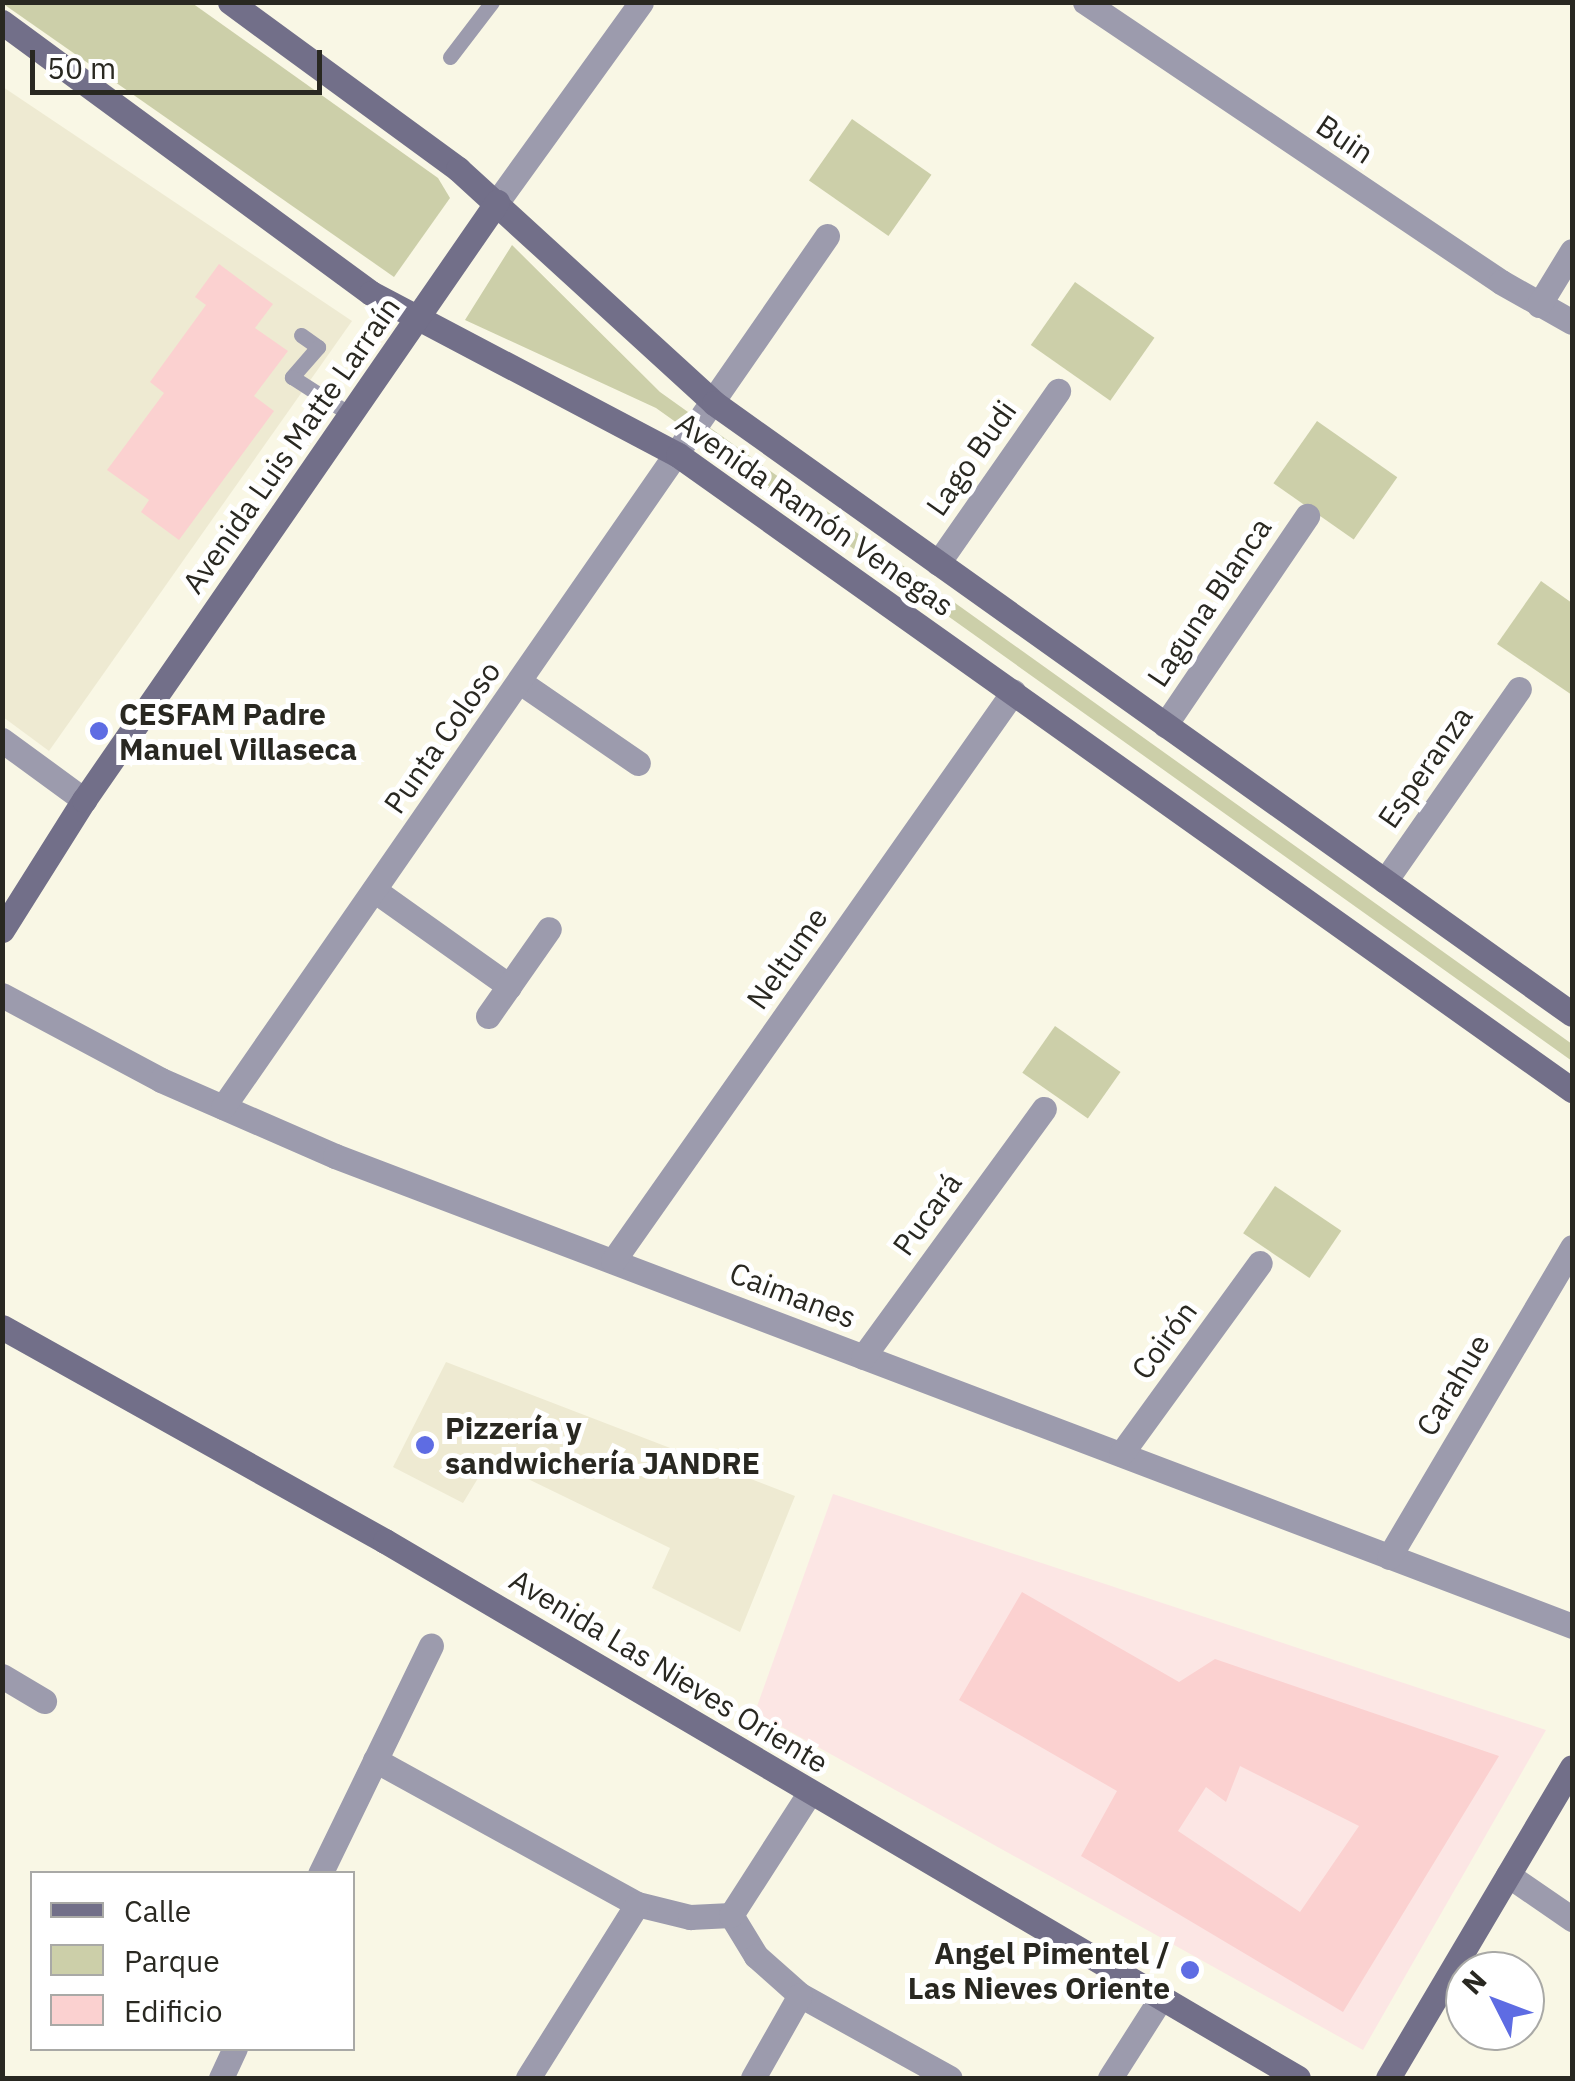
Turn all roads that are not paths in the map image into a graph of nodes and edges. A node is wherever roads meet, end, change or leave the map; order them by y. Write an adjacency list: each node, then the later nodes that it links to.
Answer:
1 (230, 2): 7 (street, Avenida Ramón Venegas)
2 (492, 2): 6 (lane)
3 (641, 2): 7 (street, Avenida Luis Matte Larraín)
4 (1085, 2): 10 (street, Buin)
5 (2, 22): 11 (street, Avenida Ramón Venegas)
6 (450, 58)
7 (497, 202): 11 (street, Avenida Luis Matte Larraín); 15 (street, Avenida Ramón Venegas)
8 (826, 236): 15 (street, Punta Coloso)
9 (1572, 252): 10 (street)
10 (1539, 305): 12 (street, Buin)
11 (420, 314): 16 (street, Avenida Luis Matte Larraín); 17 (street, Avenida Ramón Venegas)
12 (1572, 322)
13 (301, 335): 16 (lane)
14 (1058, 390): 19 (street, Lago Budi)
15 (714, 403): 17 (street, Punta Coloso); 19 (street, Avenida Ramón Venegas)
16 (350, 415): 26 (street, Avenida Luis Matte Larraín)
17 (678, 454): 20 (street, Punta Coloso); 22 (street, Avenida Ramón Venegas)
18 (1307, 516): 23 (street, Laguna Blanca)
19 (938, 564): 23 (street, Avenida Ramón Venegas)
20 (520, 682): 25 (street); 28 (street, Punta Coloso)
21 (1519, 689): 27 (street, Esperanza)
22 (1013, 692): 35 (street, Avenida Ramón Venegas); 39 (street, Neltume)
23 (1166, 725): 27 (street, Avenida Ramón Venegas)
24 (2, 740): 26 (street)
25 (638, 763)
26 (84, 800): 30 (street, Avenida Luis Matte Larraín)
27 (1386, 881): 33 (street, Avenida Ramón Venegas)
28 (374, 890): 31 (street); 36 (street, Punta Coloso)
29 (549, 929): 31 (street)
30 (2, 930)
31 (509, 986): 34 (street)
32 (2, 995): 36 (street, Caimanes)
33 (1572, 1014)
34 (488, 1016)
35 (1572, 1090)
36 (224, 1108): 39 (street, Caimanes)
37 (1044, 1109): 42 (street, Pucará)
38 (1572, 1247): 44 (street, Carahue)
39 (613, 1261): 42 (street, Caimanes)
40 (1260, 1263): 43 (street, Coirón)
41 (2, 1327): 51 (street, Avenida Las Nieves Oriente)
42 (864, 1357): 43 (street, Caimanes)
43 (1121, 1454): 44 (street, Caimanes)
44 (1389, 1557): 45 (street, Caimanes)
45 (1572, 1626)
46 (431, 1645): 49 (street)
47 (2, 1676): 48 (street)
48 (44, 1701)
49 (376, 1760): 52 (street); 54 (street)
50 (1572, 1767): 53 (street)
51 (810, 1792): 55 (street); 58 (street, Avenida Las Nieves Oriente)
52 (321, 1871)
53 (1508, 1875): 56 (street); 66 (street)
54 (636, 1904): 55 (street); 61 (street)
55 (731, 1916): 57 (street)
56 (1572, 1918)
57 (800, 1995): 62 (street); 63 (street)
58 (1161, 1998): 64 (street); 65 (street, Avenida Las Nieves Oriente)
59 (234, 2051): 60 (street)
60 (221, 2078)
61 (528, 2078)
62 (753, 2078)
63 (950, 2078)
64 (1110, 2078)
65 (1298, 2078)
66 (1388, 2078)

